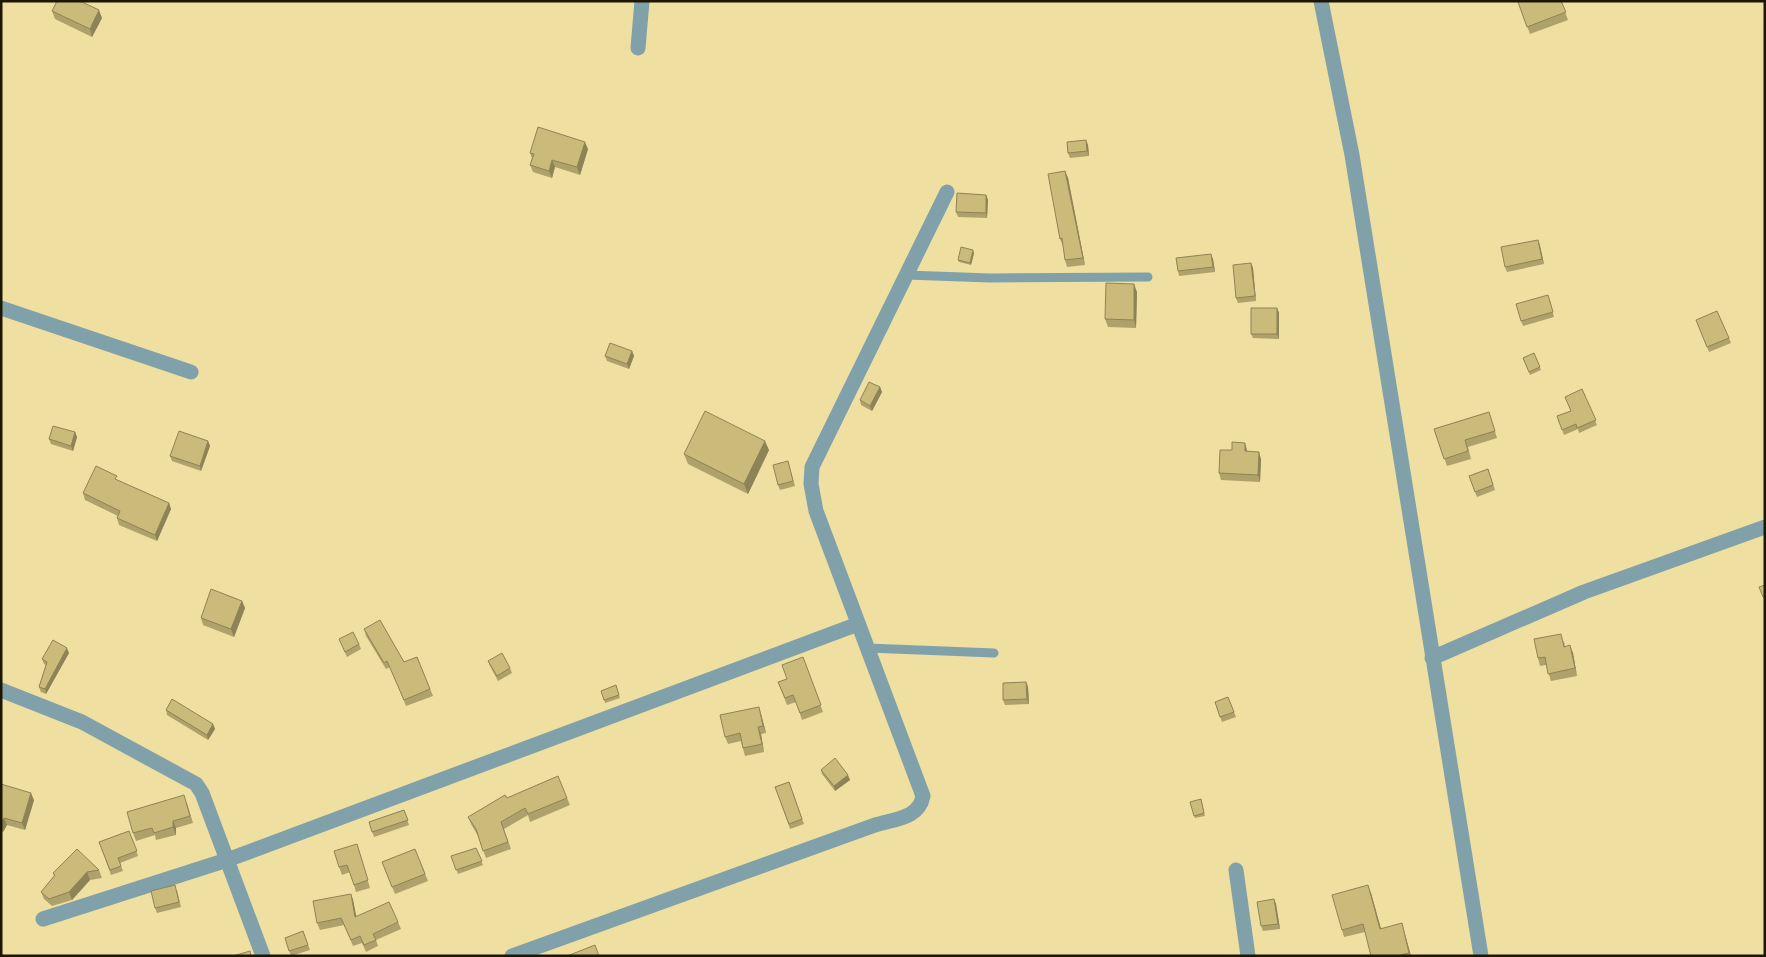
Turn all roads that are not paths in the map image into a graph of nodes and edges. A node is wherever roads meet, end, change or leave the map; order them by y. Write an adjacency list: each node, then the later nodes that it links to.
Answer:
1 (642, 1): 3 (street)
2 (1321, 1): 13 (street)
3 (638, 48)
4 (947, 192): 5 (street)
5 (906, 275): 6 (lane); 10 (street)
6 (1148, 277)
7 (1, 308): 8 (street)
8 (191, 372)
9 (1765, 527): 13 (street)
10 (858, 624): 11 (street); 15 (street)
11 (868, 648): 12 (lane); 19 (street)
12 (994, 652)
13 (1432, 658): 21 (street)
14 (1, 690): 15 (street)
15 (226, 860): 17 (street); 18 (street)
16 (1236, 870): 20 (street)
17 (43, 919)
18 (263, 956)
19 (512, 956)
20 (1248, 956)
21 (1481, 956)

